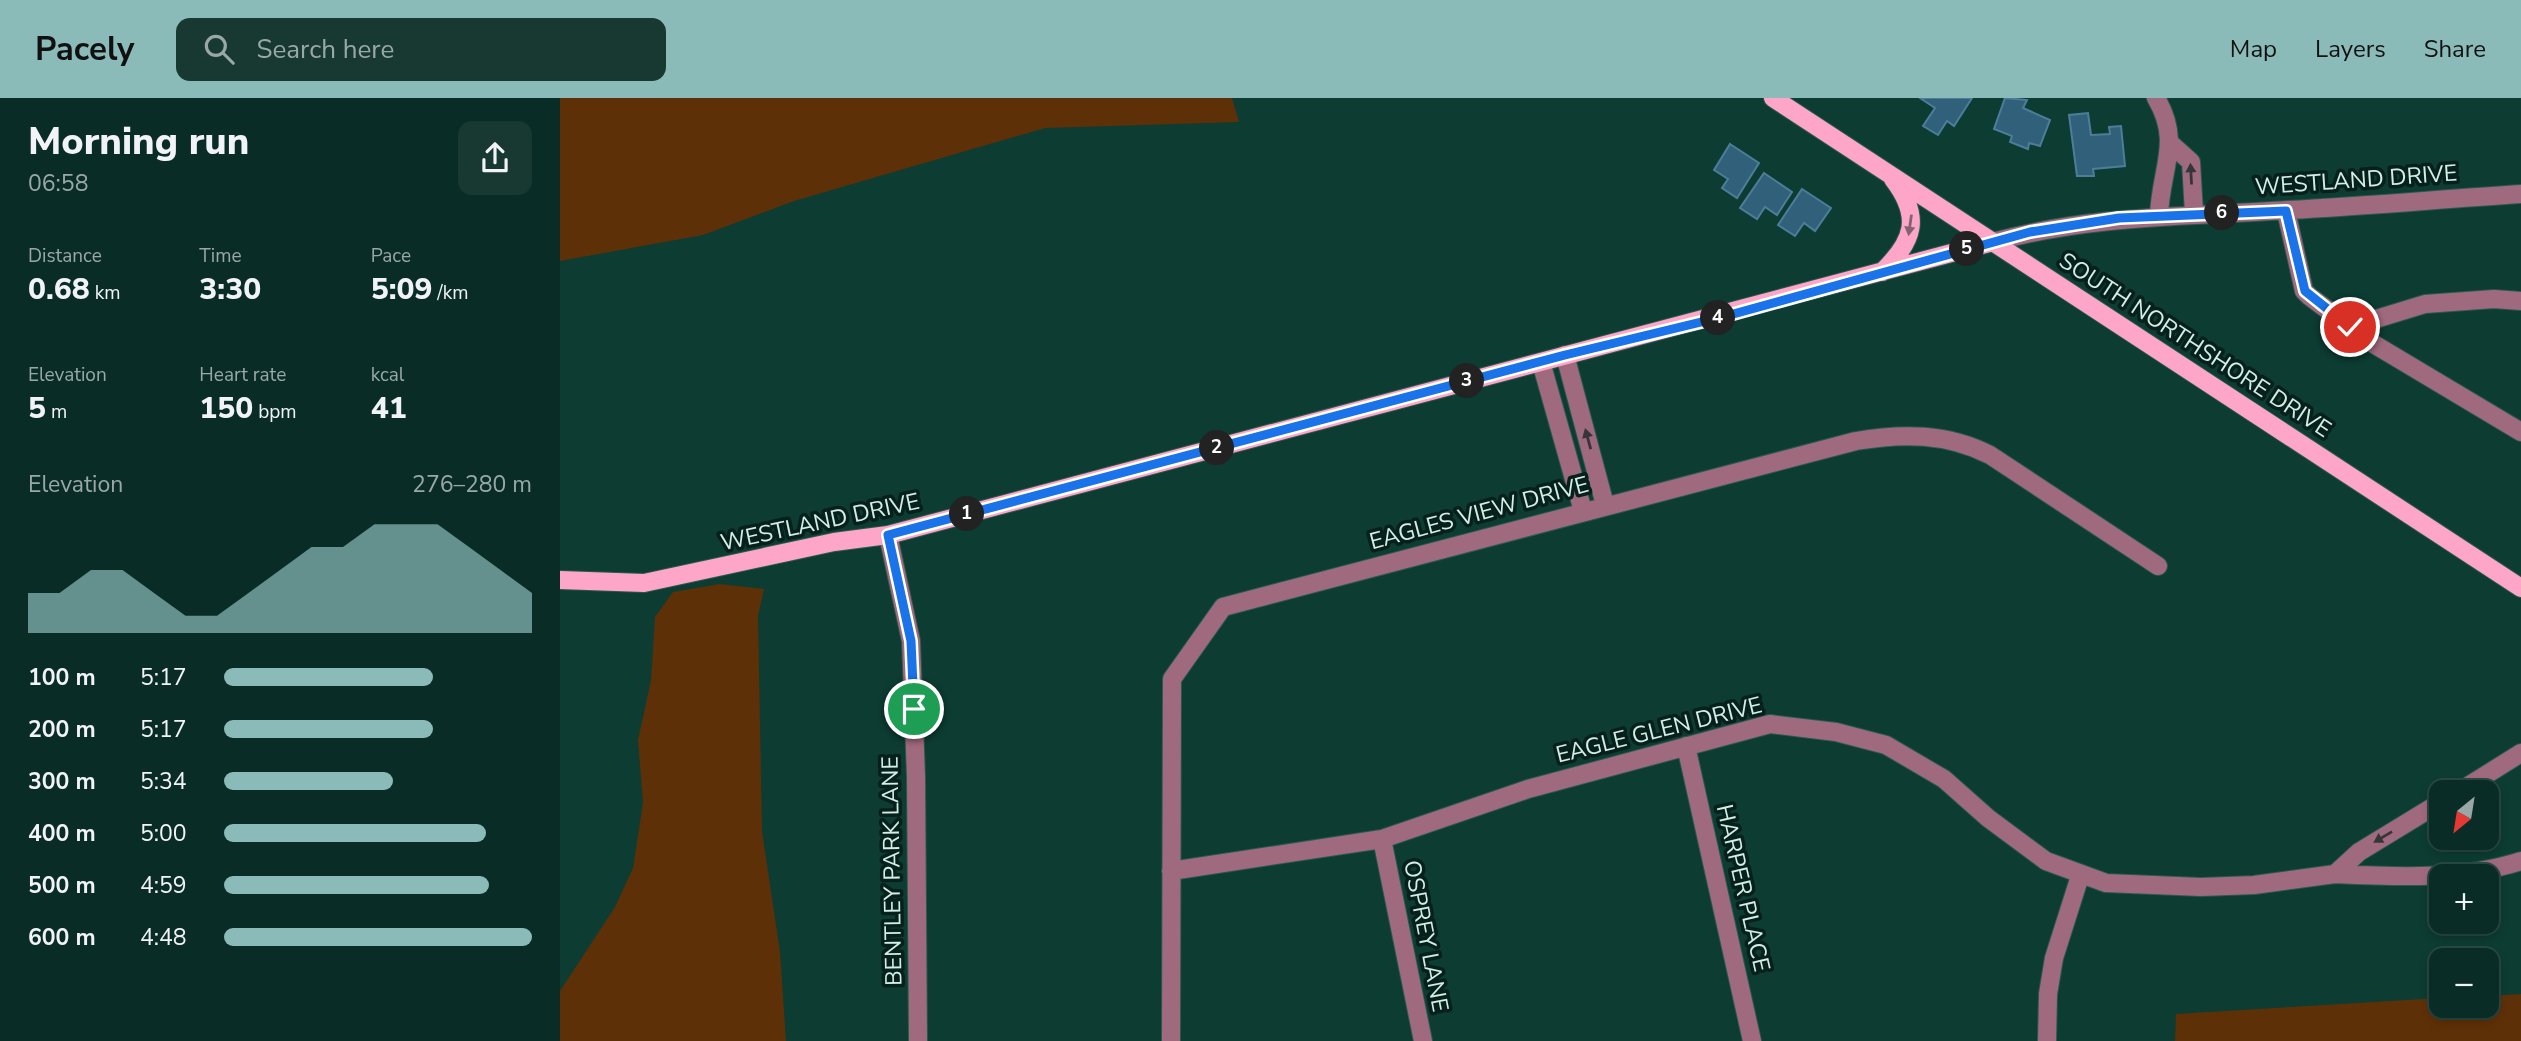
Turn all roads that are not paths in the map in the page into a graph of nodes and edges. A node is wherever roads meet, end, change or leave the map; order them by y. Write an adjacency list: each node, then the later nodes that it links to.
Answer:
1 (1773, 98): 4 (main road, SOUTH NORTHSHORE DRIVE)
2 (2156, 98): 3 (street)
3 (2171, 144): 7 (street, one-way to 3); 8 (street)
4 (1889, 173): 9 (main road, SOUTH NORTHSHORE DRIVE); 10 (main road, one-way to 10)
5 (2521, 194): 6 (street, WESTLAND DRIVE)
6 (2286, 211): 7 (street, WESTLAND DRIVE); 12 (street)
7 (2193, 214): 8 (street, WESTLAND DRIVE)
8 (2159, 215): 9 (street, WESTLAND DRIVE)
9 (1993, 242): 10 (main road, WESTLAND DRIVE); 21 (main road, SOUTH NORTHSHORE DRIVE)
10 (1881, 273): 13 (main road, WESTLAND DRIVE)
11 (2521, 301): 12 (street)
12 (2350, 327): 15 (street)
13 (1565, 355): 14 (main road, WESTLAND DRIVE); 16 (street, one-way to 13)
14 (1541, 362): 17 (street); 18 (main road, WESTLAND DRIVE)
15 (2521, 432)
16 (1605, 505): 17 (street, EAGLES VIEW DRIVE); 19 (street, EAGLES VIEW DRIVE)
17 (1583, 511): 28 (street, EAGLES VIEW DRIVE)
18 (888, 535): 20 (main road, WESTLAND DRIVE); 31 (street, BENTLEY PARK LANE)
19 (2158, 566)
20 (560, 580)
21 (2521, 588)
22 (1686, 746): 26 (street, EAGLE GLEN DRIVE); 30 (street, EAGLE GLEN DRIVE); 34 (street, HARPER PLACE)
23 (2521, 753): 24 (street)
24 (2478, 780)
25 (2429, 809): 29 (street, one-way to 29)
26 (1382, 839): 28 (street, EAGLE GLEN DRIVE); 33 (street, OSPREY LANE)
27 (2521, 860): 29 (street, EAGLE GLEN DRIVE)
28 (1171, 871): 32 (street, EAGLES VIEW DRIVE)
29 (2335, 874): 30 (street, EAGLE GLEN DRIVE)
30 (2080, 876): 35 (street)
31 (918, 1041)
32 (1171, 1041)
33 (1423, 1041)
34 (1752, 1041)
35 (2047, 1041)

